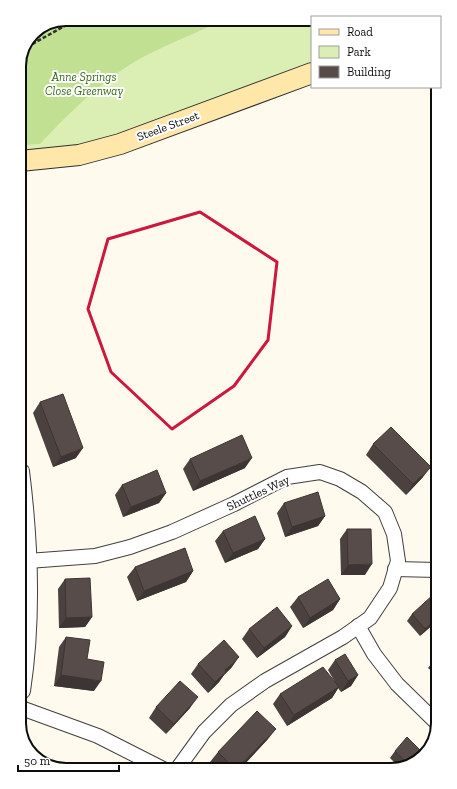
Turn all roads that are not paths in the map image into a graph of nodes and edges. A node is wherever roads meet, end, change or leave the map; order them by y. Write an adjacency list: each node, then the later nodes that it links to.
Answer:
1 (311, 73): 2 (street, Steele Street)
2 (26, 160)
3 (26, 505): 4 (street)
4 (28, 561): 5 (street, Shuttles Way); 8 (street)
5 (395, 569): 6 (street); 7 (street, Shuttles Way)
6 (431, 570)
7 (358, 626): 10 (street); 12 (street, Shuttles Way)
8 (26, 672)
9 (26, 709): 11 (street)
10 (431, 717)
11 (151, 763)
12 (182, 763)

